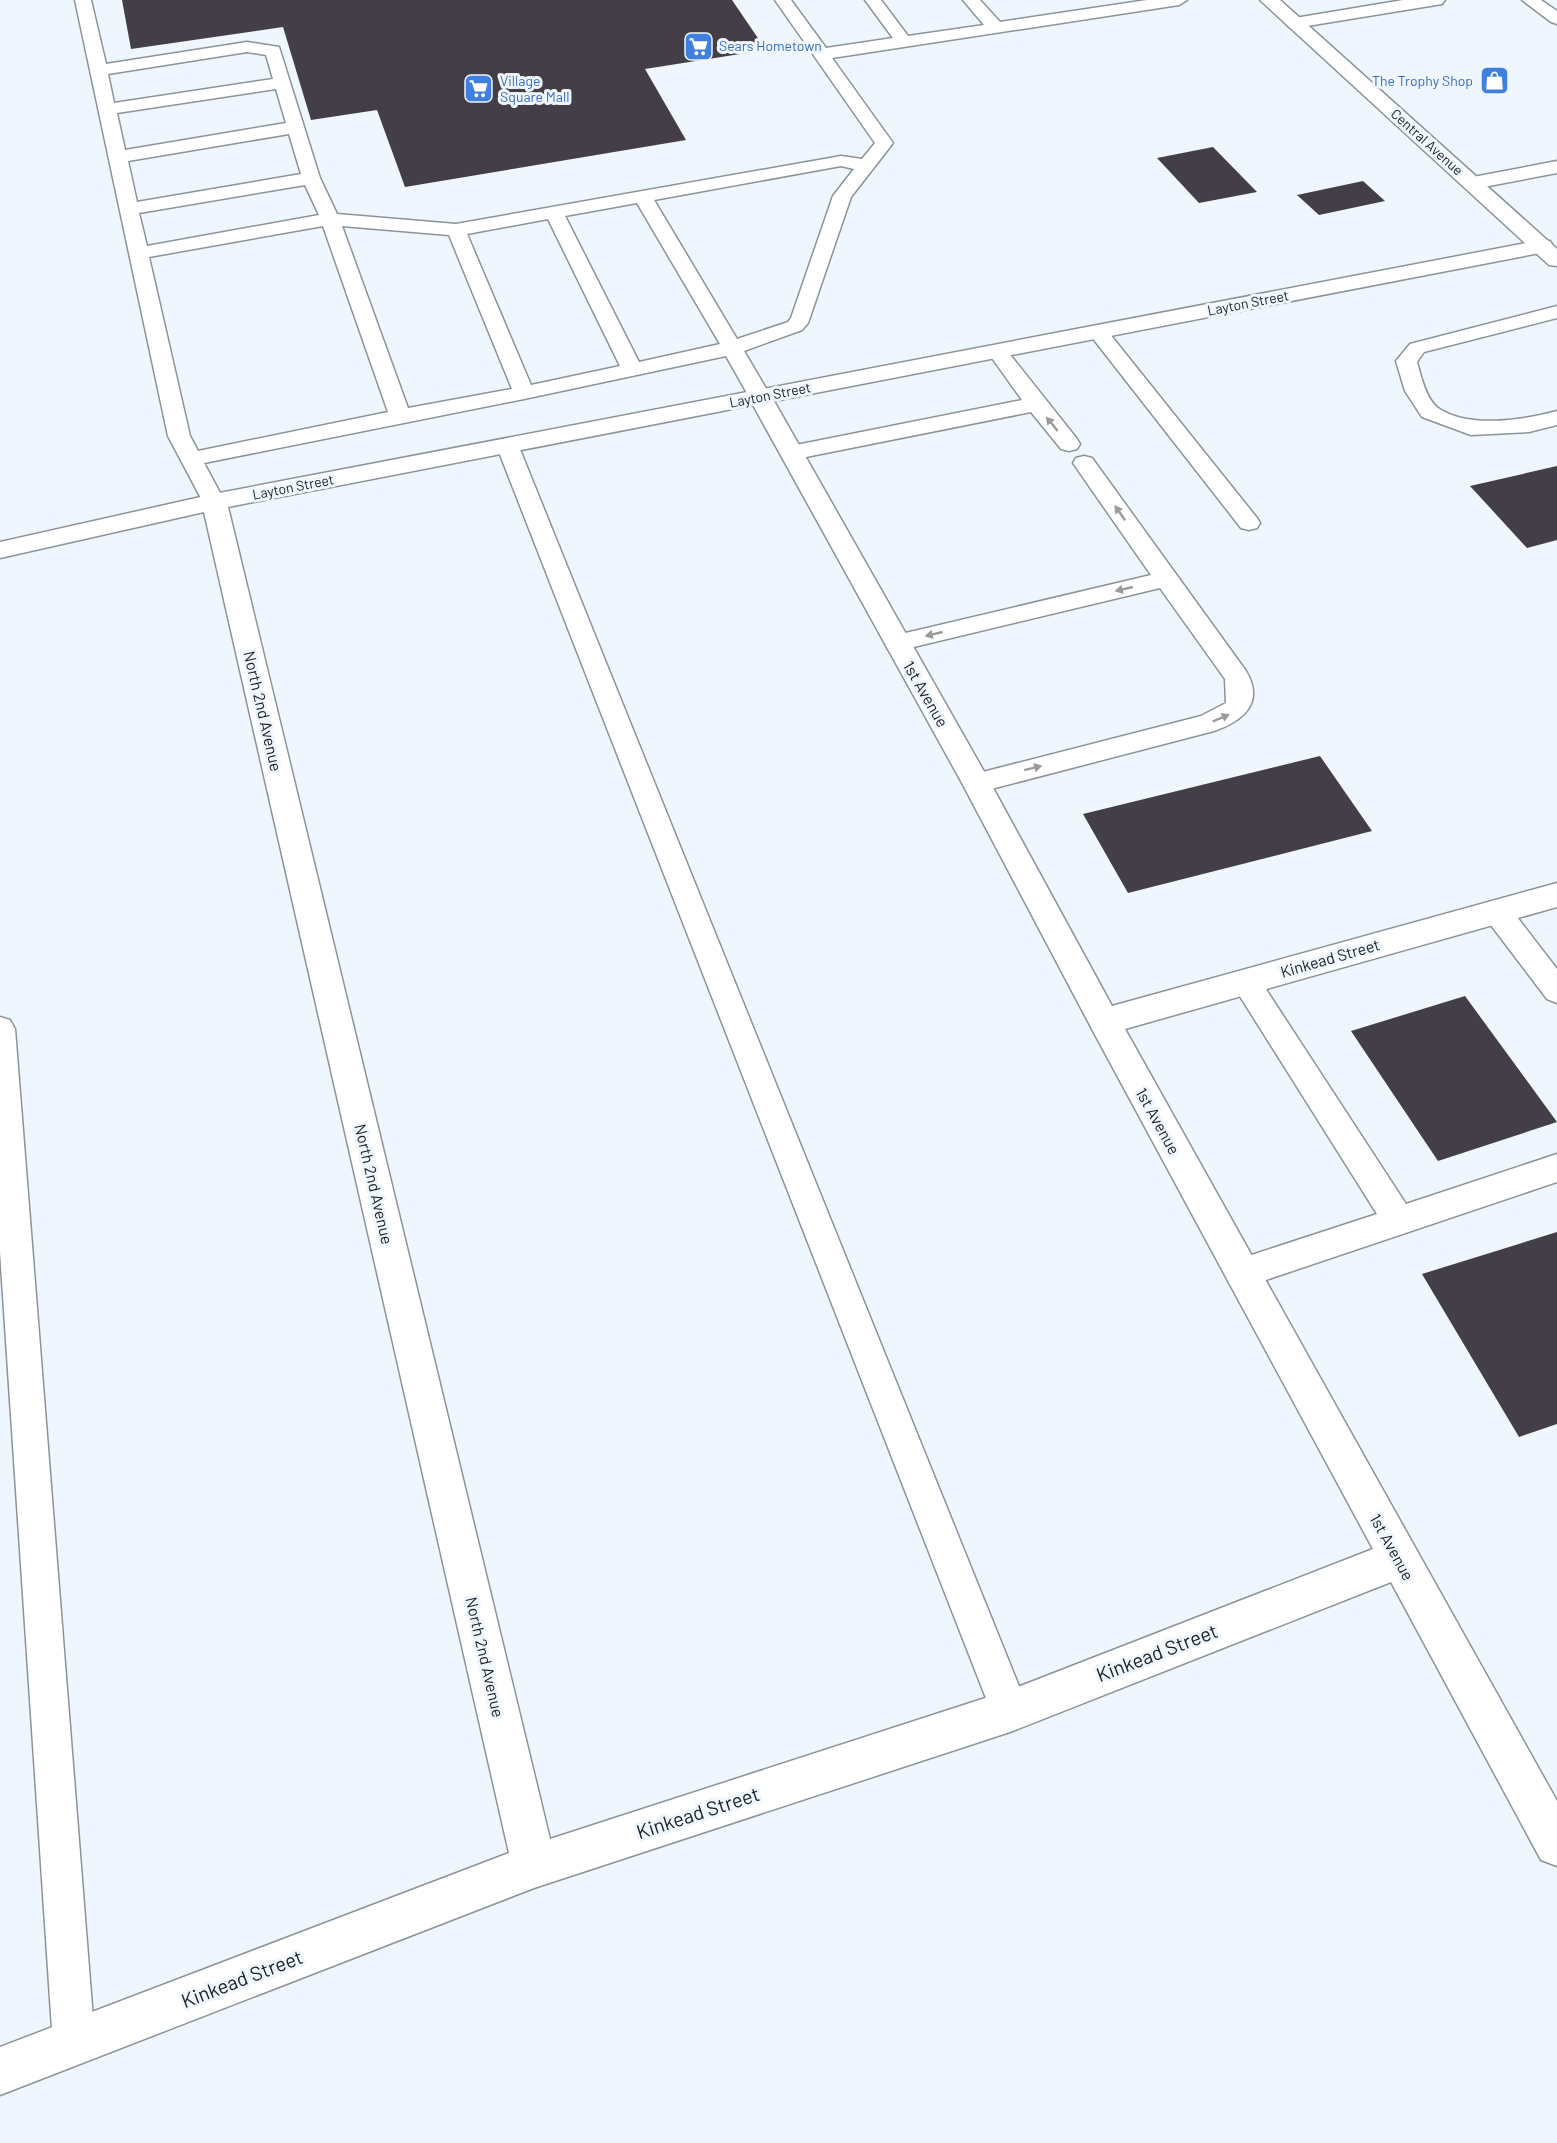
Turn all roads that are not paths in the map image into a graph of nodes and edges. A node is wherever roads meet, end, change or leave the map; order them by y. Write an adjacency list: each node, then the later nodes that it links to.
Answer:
1 (83, 0): 16 (lane)
2 (783, 0): 15 (lane)
3 (873, 0): 14 (lane)
4 (971, 0): 13 (lane)
5 (1058, 0): 10 (lane)
6 (1179, 0): 10 (lane)
7 (1269, 0): 12 (street, Central Avenue)
8 (1436, 0): 12 (street)
9 (1530, 0): 11 (lane)
10 (1073, 16): 13 (lane)
11 (1557, 19)
12 (1294, 23): 24 (street, Central Avenue)
13 (996, 28): 14 (lane)
14 (904, 42): 15 (lane)
15 (822, 54): 21 (lane)
16 (98, 70): 17 (lane); 18 (lane)
17 (282, 83): 18 (lane); 19 (lane)
18 (107, 109): 20 (lane)
19 (296, 127): 20 (lane); 23 (lane)
20 (117, 157): 26 (lane)
21 (865, 165): 25 (lane); 34 (lane)
22 (1557, 167): 24 (lane)
23 (311, 178): 26 (lane); 28 (lane)
24 (1473, 183): 31 (street, Central Avenue)
25 (643, 197): 27 (lane); 34 (lane)
26 (129, 209): 30 (lane)
27 (554, 213): 29 (lane); 36 (lane)
28 (330, 219): 29 (lane); 30 (lane); 40 (lane)
29 (456, 230): 37 (lane)
30 (138, 253): 45 (lane)
31 (1550, 253): 33 (street, Layton Street)
32 (1557, 312): 41 (lane)
33 (1098, 332): 35 (street, Layton Street); 48 (lane)
34 (732, 348): 36 (lane); 38 (lane)
35 (997, 351): 38 (street, Layton Street); 39 (lane)
36 (633, 370): 37 (lane)
37 (524, 393): 40 (lane)
38 (760, 397): 43 (street, Layton Street); 44 (street, 1st Avenue)
39 (1036, 404): 42 (lane, one-way to 39); 44 (lane)
40 (400, 416): 45 (lane)
41 (1557, 418)
42 (1069, 444)
43 (508, 447): 47 (street, Layton Street); 63 (lane)
44 (791, 453): 51 (street, 1st Avenue)
45 (191, 459): 47 (lane)
46 (1084, 463): 50 (lane, one-way to 46)
47 (214, 502): 49 (street, Layton Street); 65 (street, North 2nd Avenue)
48 (1249, 523)
49 (0, 550)
50 (1166, 579): 51 (lane, one-way to 51); 52 (lane, one-way to 50)
51 (897, 643): 52 (street, 1st Avenue)
52 (976, 783): 57 (street, 1st Avenue)
53 (1557, 895): 54 (street, Kinkead Street)
54 (1497, 912): 55 (street, Kinkead Street); 56 (lane)
55 (1246, 982): 57 (street, Kinkead Street); 60 (lane)
56 (1557, 992)
57 (1104, 1022): 61 (street, 1st Avenue)
58 (0, 1029): 66 (lane)
59 (1557, 1168): 60 (lane)
60 (1400, 1222): 61 (lane)
61 (1242, 1273): 62 (street, 1st Avenue)
62 (1398, 1559): 63 (street, Kinkead Street); 64 (street, 1st Avenue)
63 (1010, 1710): 65 (street, Kinkead Street)
64 (1557, 1844)
65 (534, 1866): 66 (street, Kinkead Street)
66 (74, 2044): 67 (street, Kinkead Street)
67 (0, 2071)

